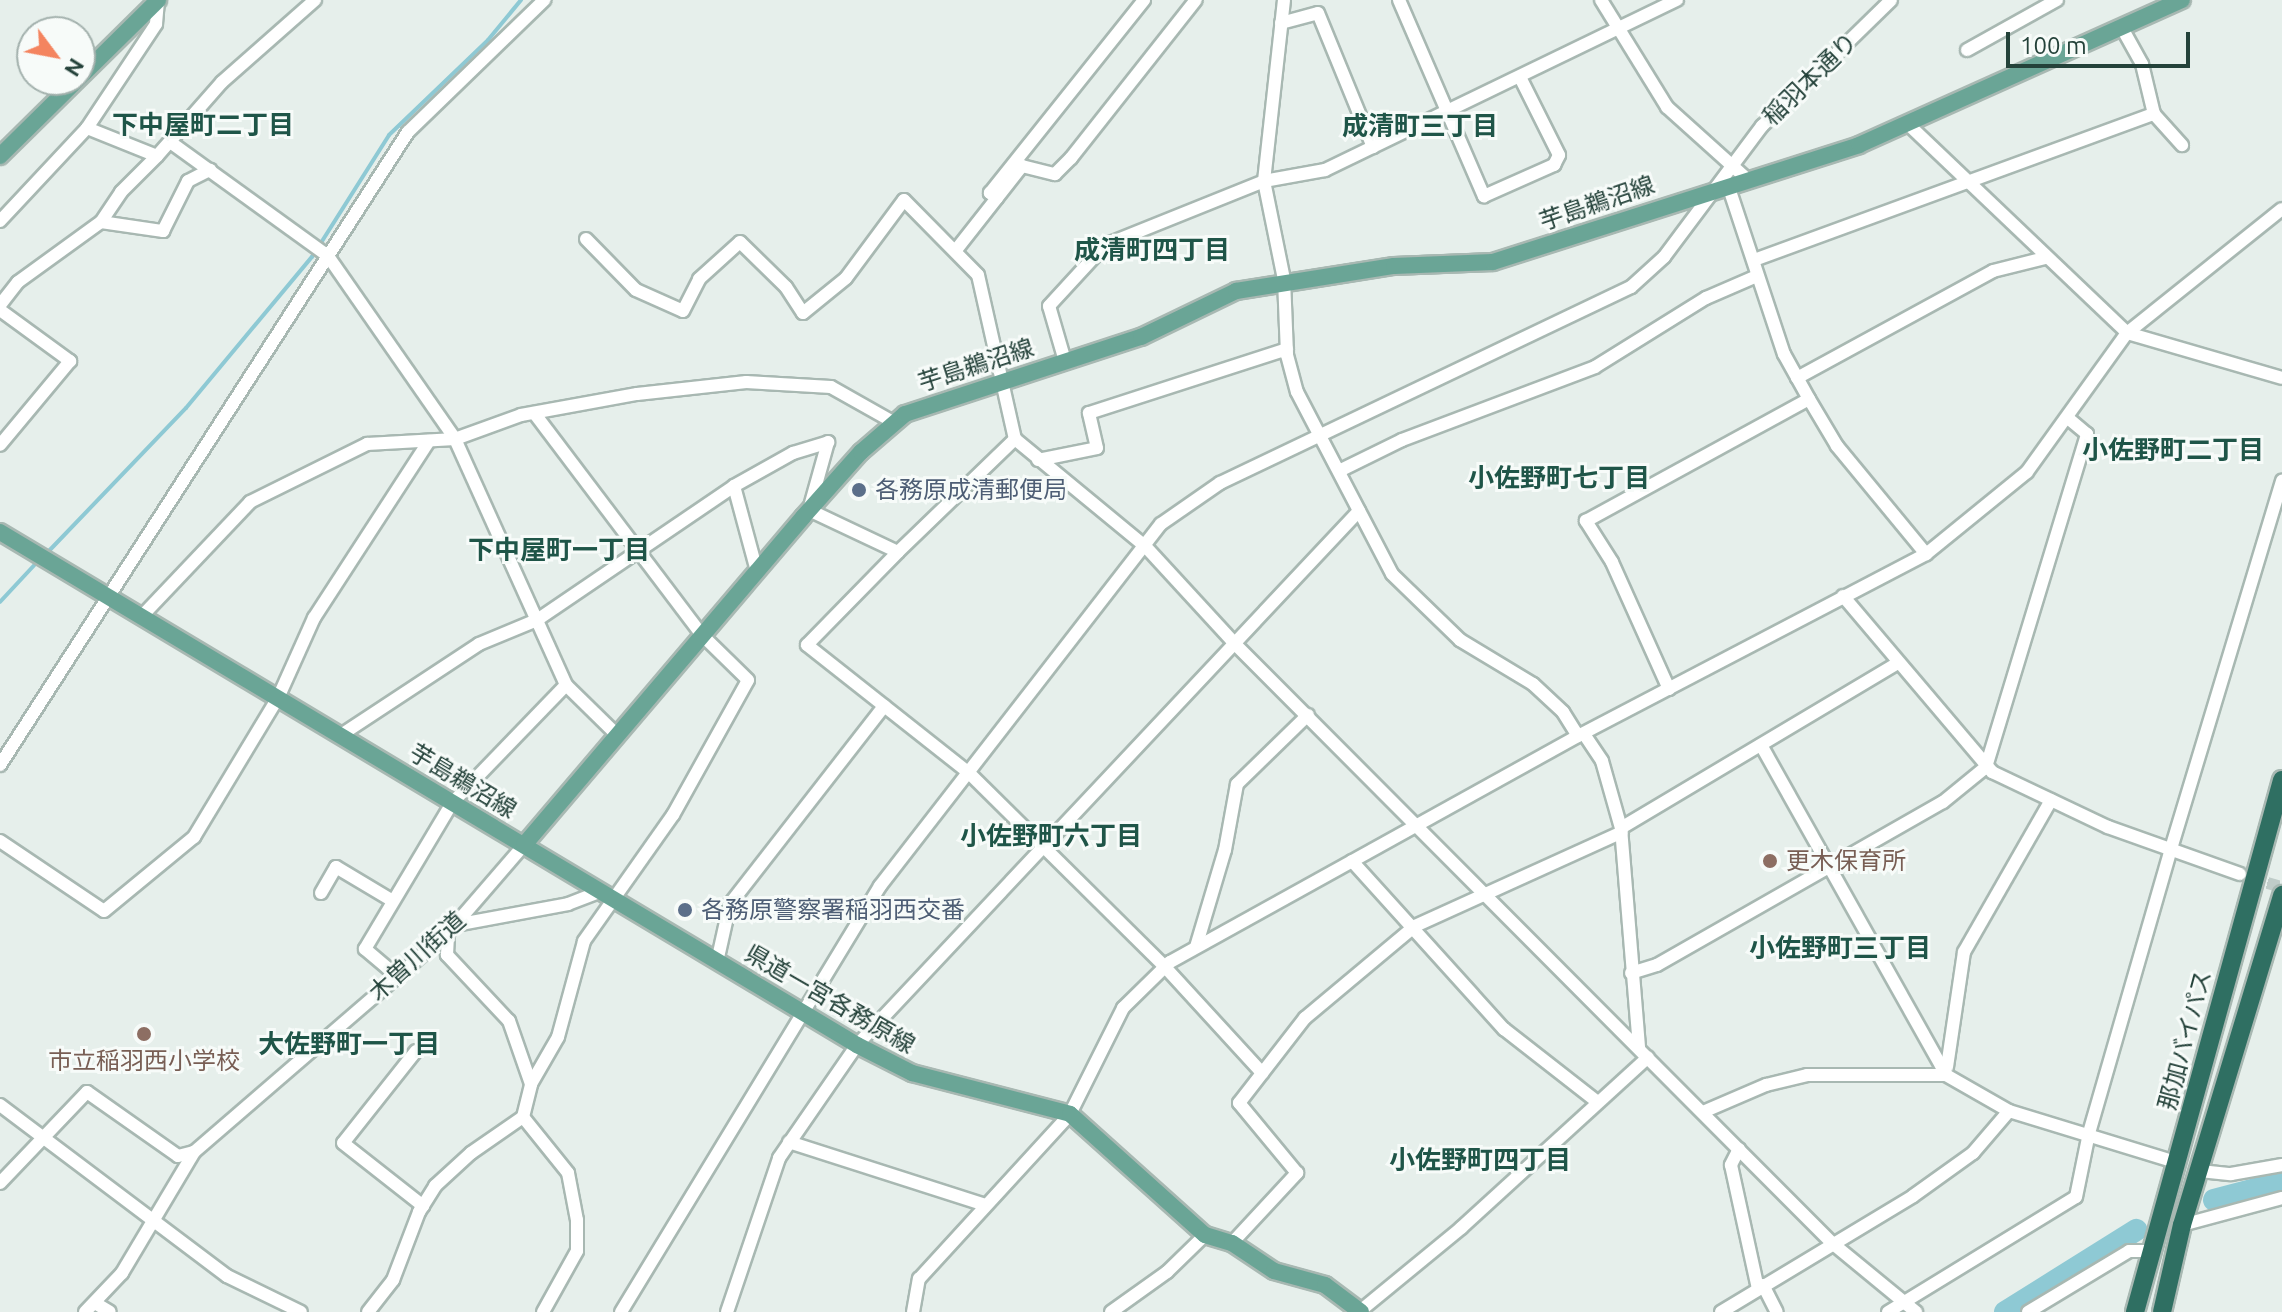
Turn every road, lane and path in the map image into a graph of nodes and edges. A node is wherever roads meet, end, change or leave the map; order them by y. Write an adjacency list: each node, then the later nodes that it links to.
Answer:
1 (158, 0): 21 (street); 25 (main road)
2 (315, 0): 22 (street)
3 (544, 0): 39 (street)
4 (1144, 0): 33 (street)
5 (1196, 0): 33 (street)
6 (1284, 0): 13 (street)
7 (1399, 0): 18 (street)
8 (1601, 0): 15 (street)
9 (1677, 0): 15 (street)
10 (1891, 0): 27 (street, 稲羽本通り)
11 (2057, 0): 16 (street)
12 (2182, 0): 14 (main road, 芋島鵜沼線)
13 (1281, 23): 24 (street); 30 (street)
14 (2122, 28): 19 (street); 20 (main road, 芋島鵜沼線)
15 (1617, 31): 17 (street); 27 (street)
16 (1967, 50)
17 (1520, 77): 18 (street); 18 (street)
18 (1447, 112): 24 (street)
19 (2154, 114): 23 (street); 31 (street)
20 (1910, 126): 29 (main road, 芋島鵜沼線); 31 (street)
21 (87, 128): 26 (street); 35 (street)
22 (170, 142): 26 (street); 28 (street)
23 (2182, 145)
24 (1373, 147): 30 (street)
25 (0, 156)
26 (157, 156): 36 (street)
27 (1734, 162): 29 (street); 32 (street, 稲羽本通り)
28 (210, 170): 36 (street); 39 (street)
29 (1747, 179): 32 (main road, 芋島鵜沼線)
30 (1264, 181): 43 (street); 47 (street)
31 (1966, 181): 40 (street); 41 (street)
32 (1721, 187): 41 (street); 43 (main road, 芋島鵜沼線); 55 (street, 稲羽本通り)
33 (997, 198): 38 (street)
34 (2282, 209): 45 (street)
35 (0, 221)
36 (101, 222): 44 (street)
37 (586, 239): 38 (street)
38 (956, 250): 50 (street)
39 (328, 256): 56 (street); 72 (street)
40 (2045, 258): 45 (street); 48 (street)
41 (1754, 260): 42 (street)
42 (1757, 276): 48 (street); 61 (street)
43 (1284, 279): 46 (street); 47 (main road, 芋島鵜沼線)
44 (0, 307): 59 (street)
45 (2127, 333): 49 (street); 53 (street)
46 (1287, 349): 55 (street); 60 (street)
47 (1065, 361): 50 (main road, 芋島鵜沼線)
48 (1797, 378): 51 (street)
49 (2282, 378)
50 (999, 381): 54 (main road, 芋島鵜沼線); 57 (street)
51 (1809, 399): 70 (street); 80 (street)
52 (534, 413): 54 (street); 56 (street); 68 (street)
53 (2067, 417): 70 (street); 89 (street)
54 (893, 422): 64 (main road, 芋島鵜沼線)
55 (1321, 433): 61 (street); 67 (street, 稲羽本通り)
56 (455, 439): 58 (street); 75 (street)
57 (1015, 439): 60 (street); 69 (street)
58 (429, 441): 74 (street); 81 (street)
59 (0, 445)
60 (1038, 460): 67 (street)
61 (1339, 471): 65 (street)
62 (2282, 480): 99 (street)
63 (734, 486): 64 (street); 68 (street); 71 (street)
64 (809, 510): 69 (street); 71 (main road, 芋島鵜沼線)
65 (1359, 511): 77 (street); 86 (street)
66 (0, 532): 72 (main road, 芋島鵜沼線)
67 (1146, 547): 77 (street); 90 (street, 稲羽本通り)
68 (639, 551): 75 (street); 76 (street)
69 (898, 552): 82 (street)
70 (1926, 554): 73 (street)
71 (757, 571): 76 (main road, 芋島鵜沼線)
72 (109, 596): 74 (main road, 芋島鵜沼線); 88 (street)
73 (1843, 596): 78 (street); 80 (street)
74 (142, 616): 81 (main road, 芋島鵜沼線)
75 (537, 620): 79 (street); 84 (street)
76 (702, 635): 85 (main road, 芋島鵜沼線); 106 (street)
77 (1236, 645): 83 (street); 98 (street)
78 (1896, 664): 87 (street); 89 (street)
79 (566, 685): 85 (street); 93 (street)
80 (1669, 689): 86 (street)
81 (278, 698): 84 (main road, 芋島鵜沼線); 96 (street)
82 (884, 706): 90 (street); 111 (street)
83 (1308, 715): 94 (street); 110 (street)
84 (341, 735): 93 (main road, 芋島鵜沼線)
85 (617, 735): 97 (main road, 芋島鵜沼線)
86 (1581, 735): 94 (street); 95 (street)
87 (1761, 745): 95 (street); 101 (street)
88 (0, 765)
89 (1986, 767): 92 (street); 101 (street)
90 (969, 773): 98 (street); 115 (street, 稲羽本通り)
91 (2282, 780): 133 (highway, 那加バイパス)
92 (2051, 800): 99 (street); 120 (street)
93 (452, 803): 97 (main road, 芋島鵜沼線); 107 (street)
94 (1417, 824): 100 (street); 104 (street)
95 (1622, 830): 104 (street); 113 (street)
96 (0, 841)
97 (524, 845): 106 (main road, 県道一宮各務原線); 109 (street, 木曽川街道)
98 (1044, 848): 112 (street); 116 (street)
99 (2170, 852): 102 (street); 128 (street)
100 (1352, 861): 108 (street); 110 (street)
101 (1830, 864): 113 (street); 120 (street)
102 (2240, 874)
103 (321, 893): 107 (street)
104 (1487, 894): 108 (street); 118 (street)
105 (2282, 895): 135 (highway, 那加バイパス)
106 (604, 896): 109 (street); 111 (main road, 県道一宮各務原線); 121 (street)
107 (393, 901): 114 (street)
108 (1415, 926): 119 (street); 122 (street)
109 (451, 929): 114 (street, 木曽川街道); 121 (street)
110 (1196, 947): 112 (street)
111 (717, 962): 115 (main road, 県道一宮各務原線)
112 (1165, 967): 119 (street); 126 (street)
113 (1631, 973): 118 (street)
114 (397, 976): 132 (street, 木曽川街道)
115 (804, 1013): 116 (main road, 県道一宮各務原線); 154 (street, 稲羽本通り)
116 (857, 1045): 126 (main road, 県道一宮各務原線); 130 (street)
117 (416, 1051): 139 (street)
118 (1643, 1052): 122 (street); 125 (street)
119 (1262, 1073): 143 (street)
120 (1946, 1075): 124 (street); 125 (street)
121 (531, 1084): 127 (street)
122 (1595, 1100): 149 (street)
123 (0, 1105): 129 (street)
124 (2009, 1111): 128 (street); 144 (street)
125 (1703, 1112): 131 (street)
126 (1070, 1114): 138 (street); 142 (main road, 県道一宮各務原線)
127 (523, 1117): 139 (street); 153 (street)
128 (2089, 1133): 133 (street); 147 (street)
129 (45, 1134): 132 (street); 136 (street); 140 (street)
130 (789, 1142): 138 (street); 155 (street)
131 (1739, 1149): 144 (street); 146 (street)
132 (194, 1152): 140 (street, 木曽川街道)
133 (2176, 1162): 145 (highway, 那加バイパス)
134 (2282, 1165): 135 (street)
135 (2200, 1171): 141 (highway, 那加バイパス)
136 (0, 1183)
137 (2282, 1198): 141 (street)
138 (985, 1205): 156 (street)
139 (423, 1206): 152 (street)
140 (153, 1218): 148 (street, 木曽川街道); 151 (street)
141 (2182, 1225): 164 (highway, 那加バイパス)
142 (1205, 1235): 143 (main road, 県道一宮各務原線); 157 (street)
143 (1232, 1243): 149 (main road, 県道一宮各務原線)
144 (1832, 1243): 146 (street); 147 (street)
145 (2154, 1251): 162 (street); 163 (highway, 那加バイパス)
146 (1760, 1287): 158 (street); 159 (street)
147 (1902, 1303): 160 (street); 161 (street)
148 (90, 1308): 150 (street)
149 (1360, 1311)
150 (110, 1312)
151 (301, 1312)
152 (368, 1312)
153 (543, 1312)
154 (621, 1312)
155 (727, 1312)
156 (913, 1312)
157 (1111, 1312)
158 (1721, 1312)
159 (1777, 1312)
160 (1888, 1312)
161 (1916, 1312)
162 (2028, 1312)
163 (2135, 1312)
164 (2162, 1312)

